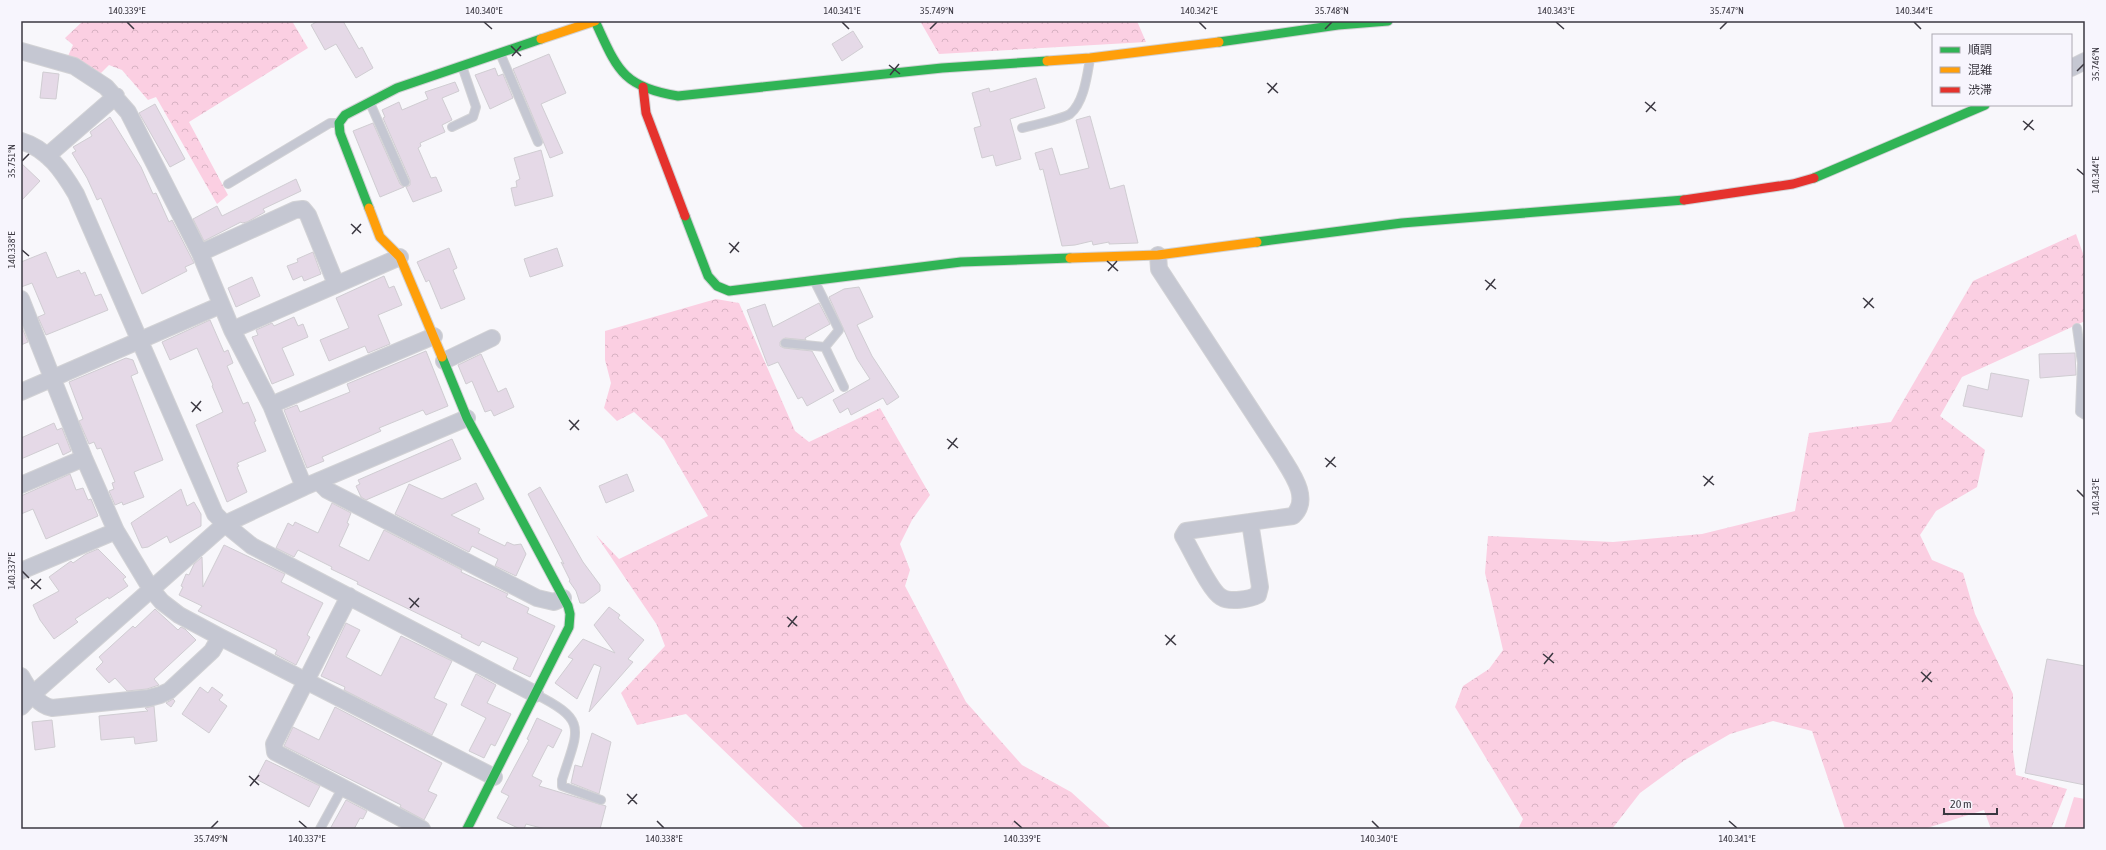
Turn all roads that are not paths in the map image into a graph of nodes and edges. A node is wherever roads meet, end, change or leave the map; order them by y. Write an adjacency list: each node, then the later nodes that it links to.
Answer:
1 (595, 21): 5 (street); 10 (street)
2 (1388, 21): 3 (street)
3 (1347, 23): 6 (street)
4 (21, 52): 11 (street)
5 (500, 53): 8 (street); 18 (lane)
6 (1090, 58): 10 (street); 16 (lane)
7 (2085, 61): 9 (street)
8 (462, 66): 12 (street); 15 (lane)
9 (2072, 68)
10 (643, 87): 25 (street)
11 (116, 96): 19 (street); 22 (street)
12 (369, 102): 14 (street); 20 (lane)
13 (1983, 106): 23 (street)
14 (339, 123): 21 (lane); 24 (street)
15 (452, 127)
16 (1022, 128)
17 (21, 141): 19 (street)
18 (538, 142)
19 (47, 156): 33 (street)
20 (405, 182)
21 (228, 184)
22 (200, 253): 26 (street); 28 (street)
23 (1158, 255): 25 (street); 46 (street)
24 (400, 257): 26 (street); 31 (street)
25 (814, 280): 35 (lane)
26 (336, 284): 30 (street)
27 (21, 299): 37 (street)
28 (221, 305): 30 (street); 33 (street)
29 (2078, 328): 41 (lane)
30 (232, 330): 40 (street)
31 (434, 336): 36 (street); 40 (street)
32 (492, 338): 36 (street)
33 (139, 341): 37 (street); 47 (street)
34 (785, 343): 35 (lane)
35 (825, 347): 38 (lane)
36 (444, 361): 42 (street)
37 (52, 379): 39 (street); 43 (street)
38 (844, 387)
39 (21, 392)
40 (271, 405): 44 (street)
41 (2085, 415)
42 (467, 418): 44 (street); 52 (street)
43 (84, 458): 45 (street); 48 (street)
44 (311, 484): 47 (street); 52 (street)
45 (21, 485)
46 (1250, 522): 46 (street)
47 (225, 524): 50 (street); 51 (street)
48 (116, 531): 49 (street); 50 (street)
49 (21, 571)
50 (151, 589): 53 (street); 56 (street)
51 (349, 596): 55 (street); 57 (street)
52 (563, 598): 57 (street)
53 (220, 637): 55 (street); 56 (street)
54 (21, 676): 56 (street)
55 (306, 680): 59 (street); 60 (street)
56 (33, 694): 58 (street)
57 (535, 694): 59 (street); 61 (lane)
58 (21, 707)
59 (494, 778): 64 (street)
60 (343, 787): 62 (lane); 63 (street)
61 (601, 800)
62 (320, 829)
63 (422, 829)
64 (467, 829)

